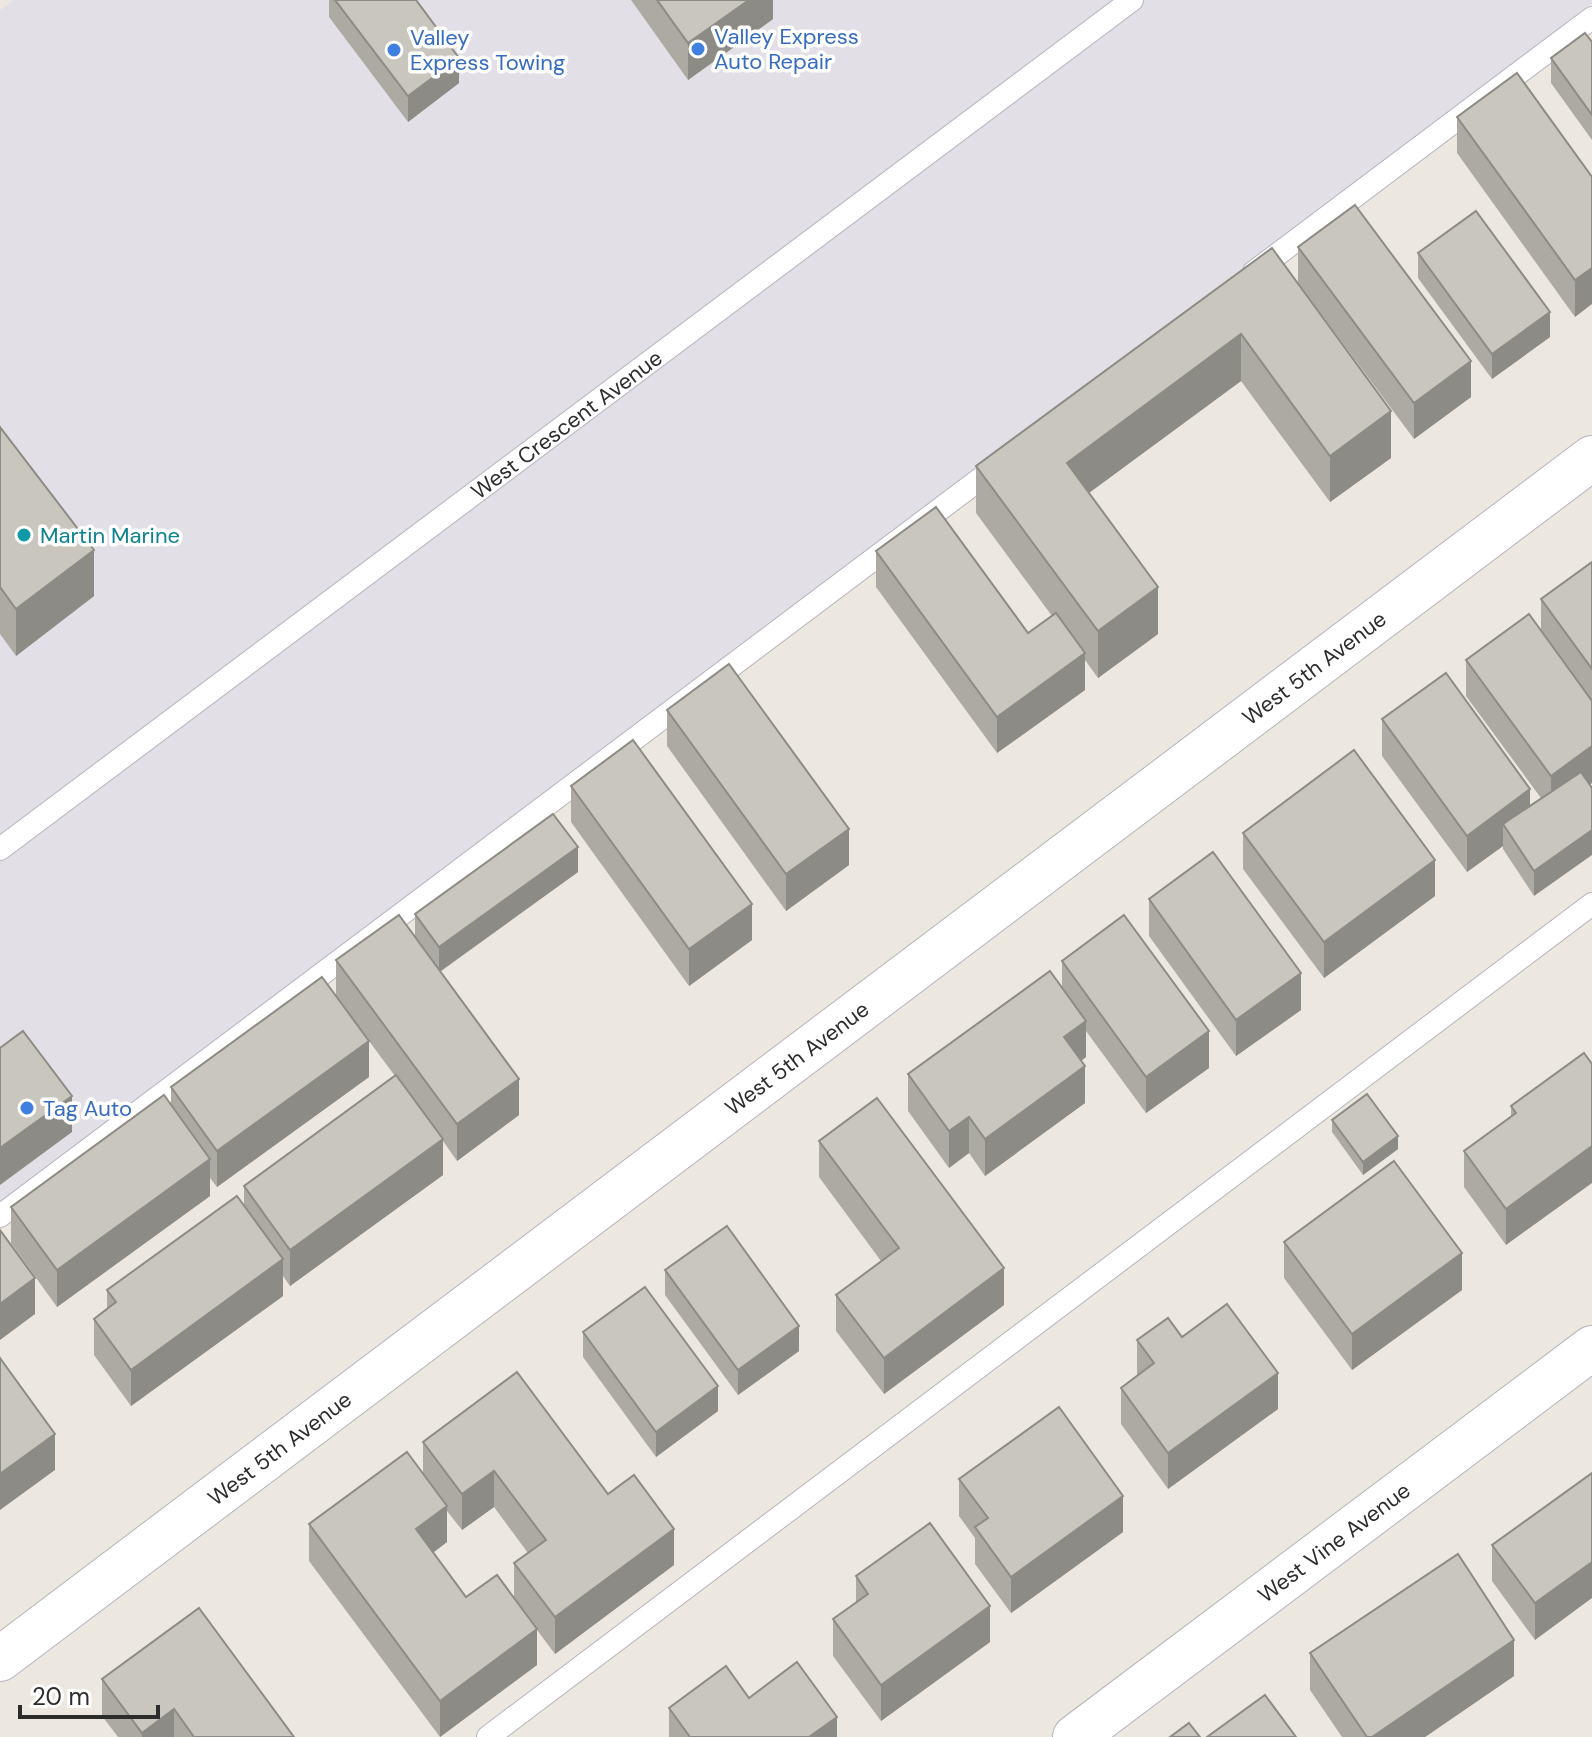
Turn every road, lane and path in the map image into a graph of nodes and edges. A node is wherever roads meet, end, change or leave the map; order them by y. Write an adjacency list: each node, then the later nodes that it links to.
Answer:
1 (1132, 0): 6 (lane, West Crescent Avenue)
2 (1592, 18): 3 (lane)
3 (1235, 286)
4 (1019, 449): 8 (lane)
5 (1592, 458): 10 (street, West 5th Avenue)
6 (0, 849)
7 (1592, 904): 11 (lane)
8 (0, 1216)
9 (1592, 1348): 12 (street, West Vine Avenue)
10 (0, 1659)
11 (488, 1737)
12 (1075, 1737)

